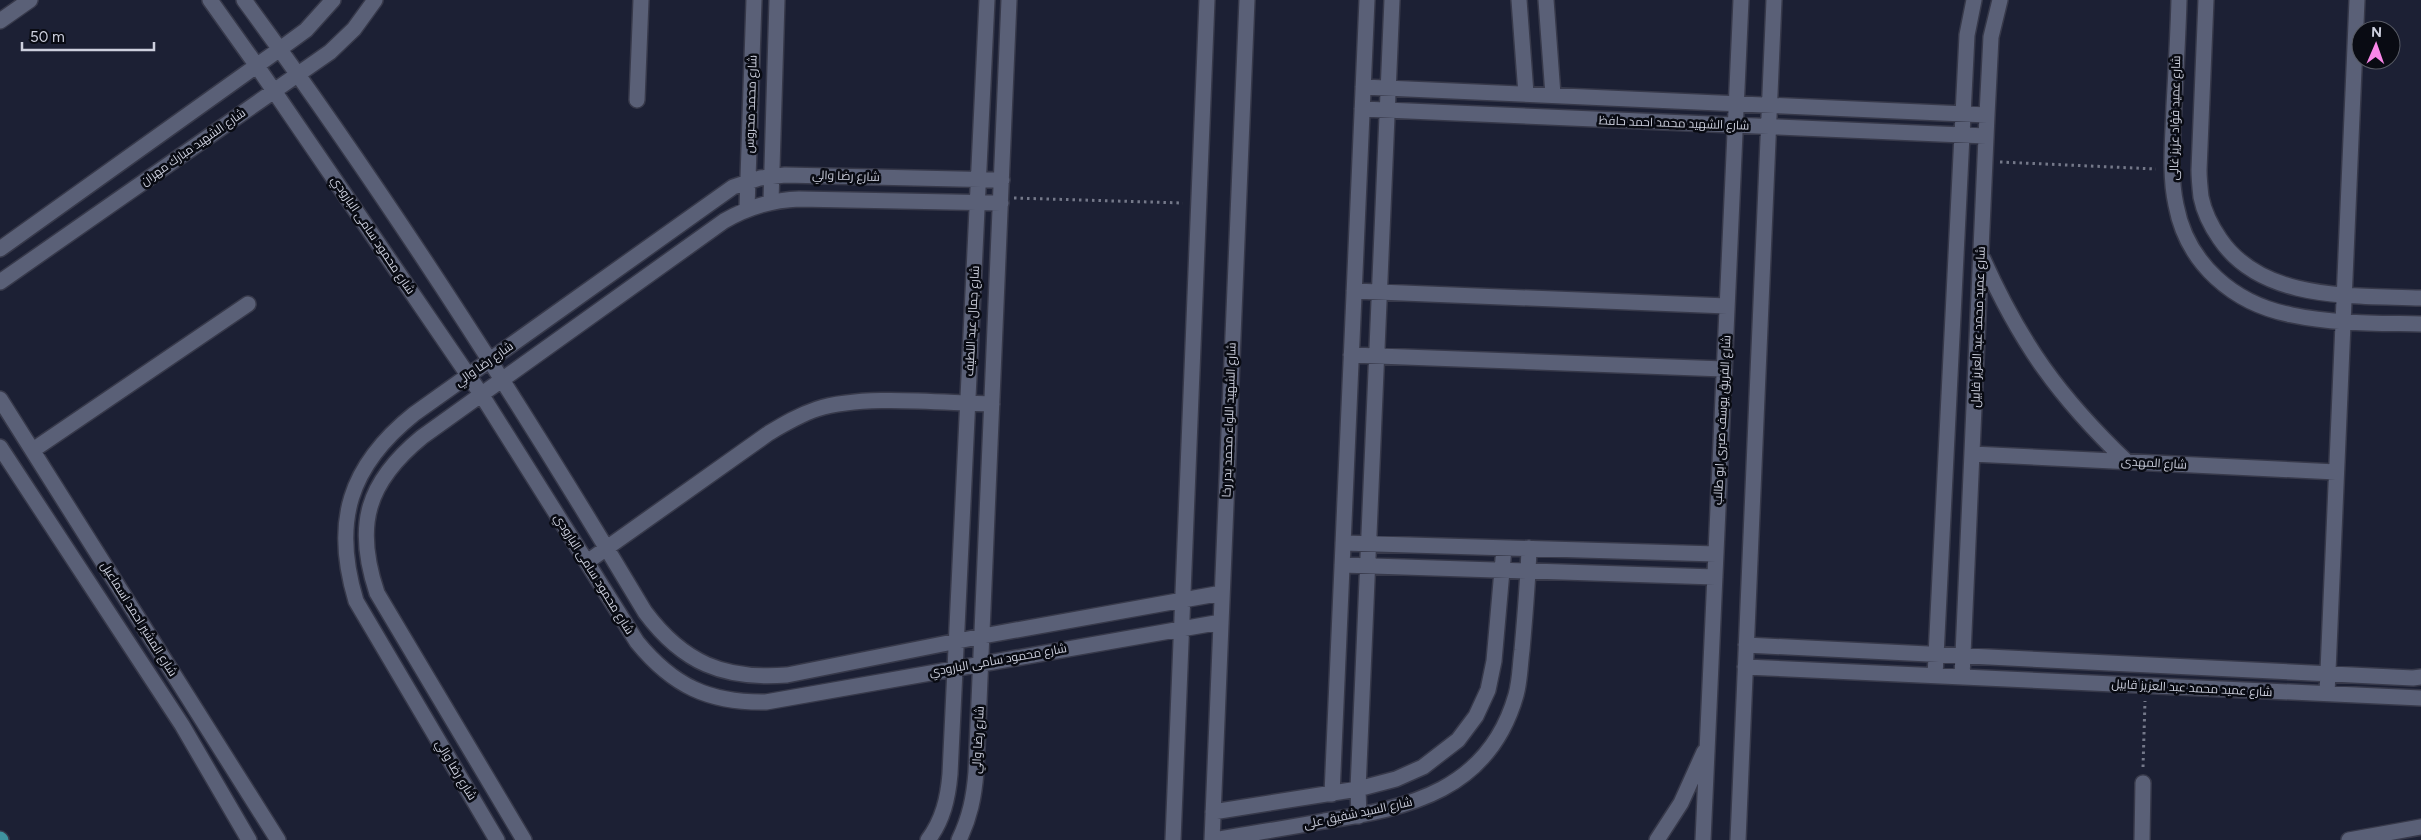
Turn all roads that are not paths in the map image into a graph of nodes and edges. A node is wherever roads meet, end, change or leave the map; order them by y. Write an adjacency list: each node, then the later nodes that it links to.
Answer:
1 (30, 0): 24 (street)
2 (210, 0): 26 (street, شارع محمود سامى البارودي)
3 (244, 0): 25 (street, شارع محمود سامى البارودي)
4 (333, 0): 25 (street)
5 (375, 0): 27 (street, شارع الشهيد مبارك مهران)
6 (641, 0): 33 (street)
7 (754, 0): 47 (street, شارع محمد محروس)
8 (777, 0): 44 (street, شارع محمد محروس)
9 (987, 0): 45 (street, شارع جمال عبد اللطيف)
10 (1009, 0): 46 (street, شارع جمال عبد اللطيف)
11 (1207, 0): 97 (street)
12 (1247, 0): 96 (street, شارع الشهيد اللواء محمد بدر رخا)
13 (1367, 0): 28 (street)
14 (1392, 0): 29 (street)
15 (1519, 0): 31 (street)
16 (1546, 0): 32 (street)
17 (1741, 0): 34 (street, شارع الفريق يوسف صبرى ابو طالب)
18 (1774, 0): 35 (street)
19 (1974, 0): 38 (street, شارع عميد محمد عبد العزيز قابيل)
20 (2000, 0): 39 (street, شارع عميد محمد عبد العزيز قابيل)
21 (2180, 0): 63 (street, شارع عميد فؤاد عزيز غالى)
22 (2206, 0): 59 (street, شارع عميد فؤاد عزيز غالى)
23 (2357, 0): 59 (street)
24 (0, 21)
25 (280, 49): 26 (street); 27 (street, شارع محمود سامى البارودي)
26 (257, 66): 30 (street, شارع محمود سامى البارودي); 53 (street)
27 (298, 74): 30 (street, شارع الشهيد مبارك مهران); 52 (street, شارع محمود سامى البارودي)
28 (1363, 87): 29 (street, شارع الشهيد محمد احمد حافظ); 36 (street)
29 (1389, 88): 31 (street, شارع الشهيد محمد احمد حافظ); 37 (street)
30 (274, 91): 55 (street, شارع محمود سامى البارودي); 56 (street, شارع الشهيد مبارك مهران)
31 (1526, 94): 32 (street, شارع الشهيد محمد احمد حافظ)
32 (1553, 95): 34 (street, شارع الشهيد محمد احمد حافظ)
33 (637, 100)
34 (1736, 104): 35 (street, شارع الشهيد محمد احمد حافظ); 40 (street, شارع الفريق يوسف صبرى ابو طالب)
35 (1769, 105): 38 (street, شارع الشهيد محمد احمد حافظ); 41 (street)
36 (1362, 109): 37 (street, شارع الشهيد محمد احمد حافظ); 57 (street)
37 (1388, 110): 40 (street, شارع الشهيد محمد احمد حافظ); 58 (street)
38 (1963, 114): 39 (street, شارع الشهيد محمد احمد حافظ); 42 (street, شارع عميد محمد عبد العزيز قابيل)
39 (1987, 115): 43 (street, شارع عميد محمد عبد العزيز قابيل)
40 (1735, 125): 41 (street, شارع الشهيد محمد احمد حافظ); 62 (street, شارع الفريق يوسف صبرى ابو طالب)
41 (1768, 126): 42 (street, شارع الشهيد محمد احمد حافظ); 102 (street)
42 (1962, 135): 43 (street, شارع الشهيد محمد احمد حافظ); 73 (street, شارع عميد محمد عبد العزيز قابيل)
43 (1986, 136): 54 (street, شارع عميد محمد عبد العزيز قابيل)
44 (772, 176): 45 (street, شارع رضا والي); 47 (street, شارع رضا والي); 48 (street, شارع محمد محروس)
45 (979, 180): 46 (street, شارع رضا والي); 50 (street, شارع جمال عبد اللطيف)
46 (1002, 180): 49 (street, شارع جمال عبد اللطيف)
47 (748, 181): 51 (street, شارع محمد محروس); 67 (street, شارع رضا والي)
48 (771, 201): 50 (street, شارع رضا والي); 51 (street, شارع رضا والي)
49 (1001, 201): 50 (street, شارع رضا والي); 76 (street, شارع جمال عبد اللطيف)
50 (978, 203): 75 (street, شارع جمال عبد اللطيف)
51 (748, 208): 70 (street, شارع رضا والي)
52 (413, 245): 55 (street); 67 (street, شارع محمود سامى البارودي)
53 (0, 249)
54 (1981, 254): 74 (street, شارع عميد محمد عبد العزيز قابيل); 80 (street)
55 (391, 261): 69 (street, شارع محمود سامى البارودي)
56 (0, 282)
57 (1354, 290): 58 (street); 65 (street)
58 (1380, 292): 62 (street); 66 (street)
59 (2344, 294): 60 (street, شارع عميد فؤاد عزيز غالى); 63 (street)
60 (2421, 298)
61 (248, 304): 78 (street)
62 (1727, 306): 68 (street, شارع الفريق يوسف صبرى ابو طالب)
63 (2343, 321): 64 (street, شارع عميد فؤاد عزيز غالى); 81 (street)
64 (2421, 324)
65 (1351, 355): 66 (street); 84 (street)
66 (1377, 356): 68 (street); 85 (street)
67 (489, 360): 69 (street, شارع رضا والي); 70 (street, شارع محمود سامى البارودي)
68 (1724, 369): 89 (street, شارع الفريق يوسف صبرى ابو طالب)
69 (468, 375): 71 (street, شارع محمود سامى البارودي); 118 (street, شارع رضا والي)
70 (502, 380): 71 (street, شارع رضا والي); 86 (street, شارع محمود سامى البارودي)
71 (481, 394): 90 (street, شارع محمود سامى البارودي); 117 (street, شارع رضا والي)
72 (0, 399): 78 (street, شارع المشير احمد اسماعيل)
73 (1949, 402): 74 (street); 103 (street, شارع عميد محمد عبد العزيز قابيل)
74 (1974, 402): 79 (street, شارع عميد محمد عبد العزيز قابيل)
75 (968, 403): 76 (street); 86 (street); 101 (street, شارع جمال عبد اللطيف)
76 (992, 404): 100 (street, شارع جمال عبد اللطيف)
77 (0, 447): 83 (street, شارع المشير احمد اسماعيل)
78 (33, 450): 82 (street, شارع المشير احمد اسماعيل)
79 (1972, 454): 80 (street, شارع المهدى); 104 (street, شارع عميد محمد عبد العزيز قابيل)
80 (2126, 462): 81 (street, شارع المهدى)
81 (2336, 472): 108 (street)
82 (52, 482): 83 (street); 114 (street, شارع المشير احمد اسماعيل)
83 (33, 495): 115 (street, شارع المشير احمد اسماعيل)
84 (1343, 543): 85 (street); 91 (street)
85 (1369, 544): 87 (street); 92 (street)
86 (607, 548): 90 (street); 101 (street, شارع محمود سامى البارودي)
87 (1504, 548): 88 (street); 93 (street, شارع السيد شفيق على)
88 (1529, 548): 89 (street); 94 (street, شارع السيد شفيق على)
89 (1716, 554): 95 (street, شارع الفريق يوسف صبرى ابو طالب)
90 (587, 562): 106 (street, شارع محمود سامى البارودي)
91 (1342, 565): 92 (street); 121 (street)
92 (1368, 566): 93 (street); 120 (street)
93 (1502, 570): 94 (street); 120 (street, شارع السيد شفيق على)
94 (1528, 571): 95 (street); 123 (street, شارع السيد شفيق على)
95 (1715, 577): 116 (street, شارع الفريق يوسف صبرى ابو طالب)
96 (1222, 593): 97 (street, شارع محمود سامى البارودي); 98 (street, شارع الشهيد اللواء محمد بدر رخا)
97 (1182, 601): 99 (street); 100 (street, شارع محمود سامى البارودي)
98 (1221, 622): 99 (street, شارع محمود سامى البارودي); 122 (street, شارع الشهيد اللواء محمد بدر رخا)
99 (1181, 629): 105 (street, شارع محمود سامى البارودي); 131 (street)
100 (982, 636): 101 (street, شارع محمود سامى البارودي); 105 (street, شارع رضا والي)
101 (957, 641): 106 (street, شارع رضا والي)
102 (1746, 645): 103 (street, شارع عميد محمد عبد العزيز قابيل); 107 (street)
103 (1937, 654): 104 (street, شارع عميد محمد عبد العزيز قابيل); 109 (street, شارع عميد محمد عبد العزيز قابيل)
104 (1964, 656): 108 (street, شارع عميد محمد عبد العزيز قابيل); 110 (street, شارع عميد محمد عبد العزيز قابيل)
105 (981, 663): 106 (street, شارع محمود سامى البارودي); 130 (street, شارع رضا والي)
106 (956, 667): 129 (street, شارع رضا والي)
107 (1745, 667): 109 (street, شارع عميد محمد عبد العزيز قابيل); 135 (street)
108 (2328, 673): 111 (street, شارع عميد محمد عبد العزيز قابيل); 112 (street)
109 (1936, 676): 110 (street, شارع عميد محمد عبد العزيز قابيل)
110 (1962, 677): 112 (street, شارع عميد محمد عبد العزيز قابيل)
111 (2421, 677)
112 (2327, 694): 113 (street, شارع عميد محمد عبد العزيز قابيل)
113 (2421, 698)
114 (199, 714): 115 (street); 126 (street, شارع المشير احمد اسماعيل)
115 (182, 725): 125 (street, شارع المشير احمد اسماعيل)
116 (1707, 744): 133 (street); 134 (street, شارع الفريق يوسف صبرى ابو طالب)
117 (479, 764): 118 (street); 128 (street, شارع رضا والي)
118 (459, 776): 127 (street, شارع رضا والي)
119 (2143, 783): 136 (street)
120 (1358, 789): 121 (street, شارع السيد شفيق على); 123 (street)
121 (1332, 794): 122 (street, شارع السيد شفيق على)
122 (1213, 812): 132 (street, شارع الشهيد اللواء محمد بدر رخا)
123 (1359, 816): 132 (street, شارع السيد شفيق على)
124 (2421, 827): 137 (street)
125 (249, 840)
126 (278, 840)
127 (497, 840)
128 (524, 840)
129 (928, 840)
130 (959, 840)
131 (1173, 840)
132 (1212, 840)
133 (1657, 840)
134 (1703, 840)
135 (1738, 840)
136 (2142, 840)
137 (2349, 840)

